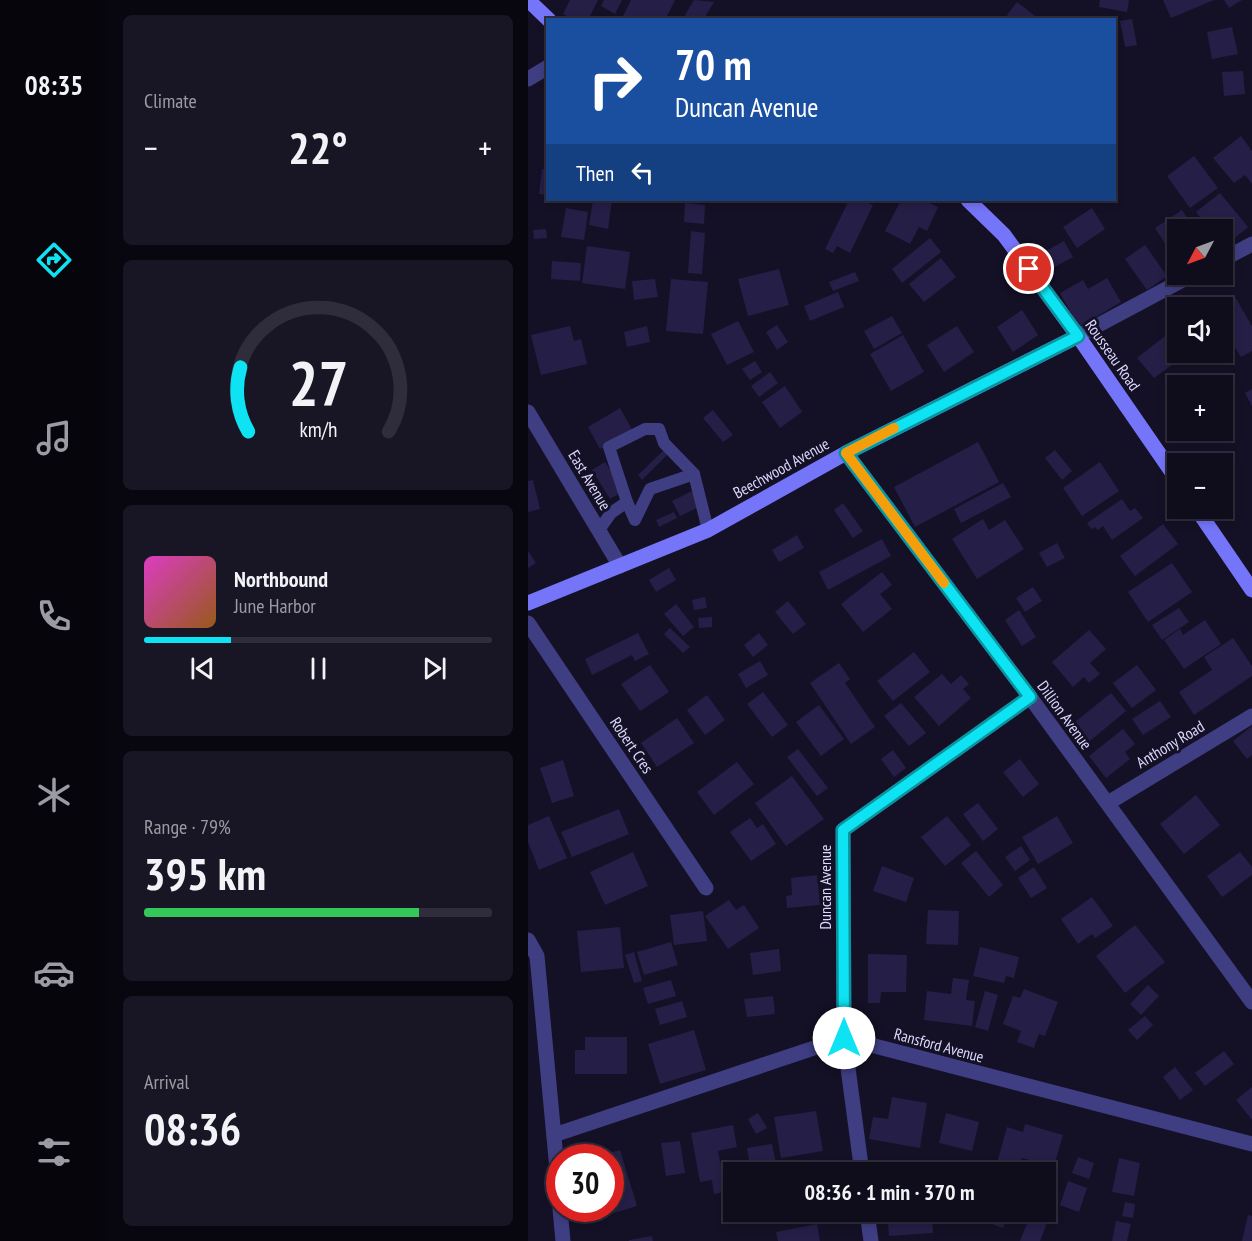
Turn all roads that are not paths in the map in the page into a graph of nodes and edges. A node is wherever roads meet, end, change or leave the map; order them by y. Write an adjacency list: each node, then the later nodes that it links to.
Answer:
1 (528, 0): 2 (street)
2 (547, 18)
3 (546, 68): 4 (street)
4 (528, 79)
5 (969, 201): 9 (street, Rousseau Road)
6 (1252, 244): 7 (street)
7 (1233, 254)
8 (1173, 285): 9 (street)
9 (1078, 336): 11 (street, Beechwood Avenue); 12 (street, Rousseau Road)
10 (528, 412): 16 (street, East Avenue)
11 (846, 453): 17 (street, Beechwood Avenue); 22 (street, Dillion Avenue)
12 (1167, 465)
13 (694, 474): 14 (lane); 14 (lane); 17 (lane)
14 (627, 502): 16 (lane)
15 (1204, 519): 19 (street)
16 (599, 530): 18 (street, East Avenue)
17 (708, 530): 18 (street, Beechwood Avenue)
18 (620, 566): 20 (street, Beechwood Avenue)
19 (1252, 590)
20 (528, 603)
21 (528, 623): 25 (street, Robert Cres)
22 (1030, 697): 24 (street, Dillion Avenue); 28 (street, Duncan Avenue)
23 (1252, 716): 24 (street, Anthony Road)
24 (1107, 803): 27 (street, Dillion Avenue)
25 (706, 888)
26 (528, 940): 29 (street)
27 (1252, 1002)
28 (844, 1038): 29 (street); 31 (street, Ransford Avenue); 32 (street, Duncan Avenue)
29 (554, 1135): 30 (street)
30 (555, 1144)
31 (1252, 1144)
32 (861, 1162)
33 (561, 1222): 35 (street)
34 (868, 1222): 36 (street)
35 (563, 1241)
36 (871, 1241)

